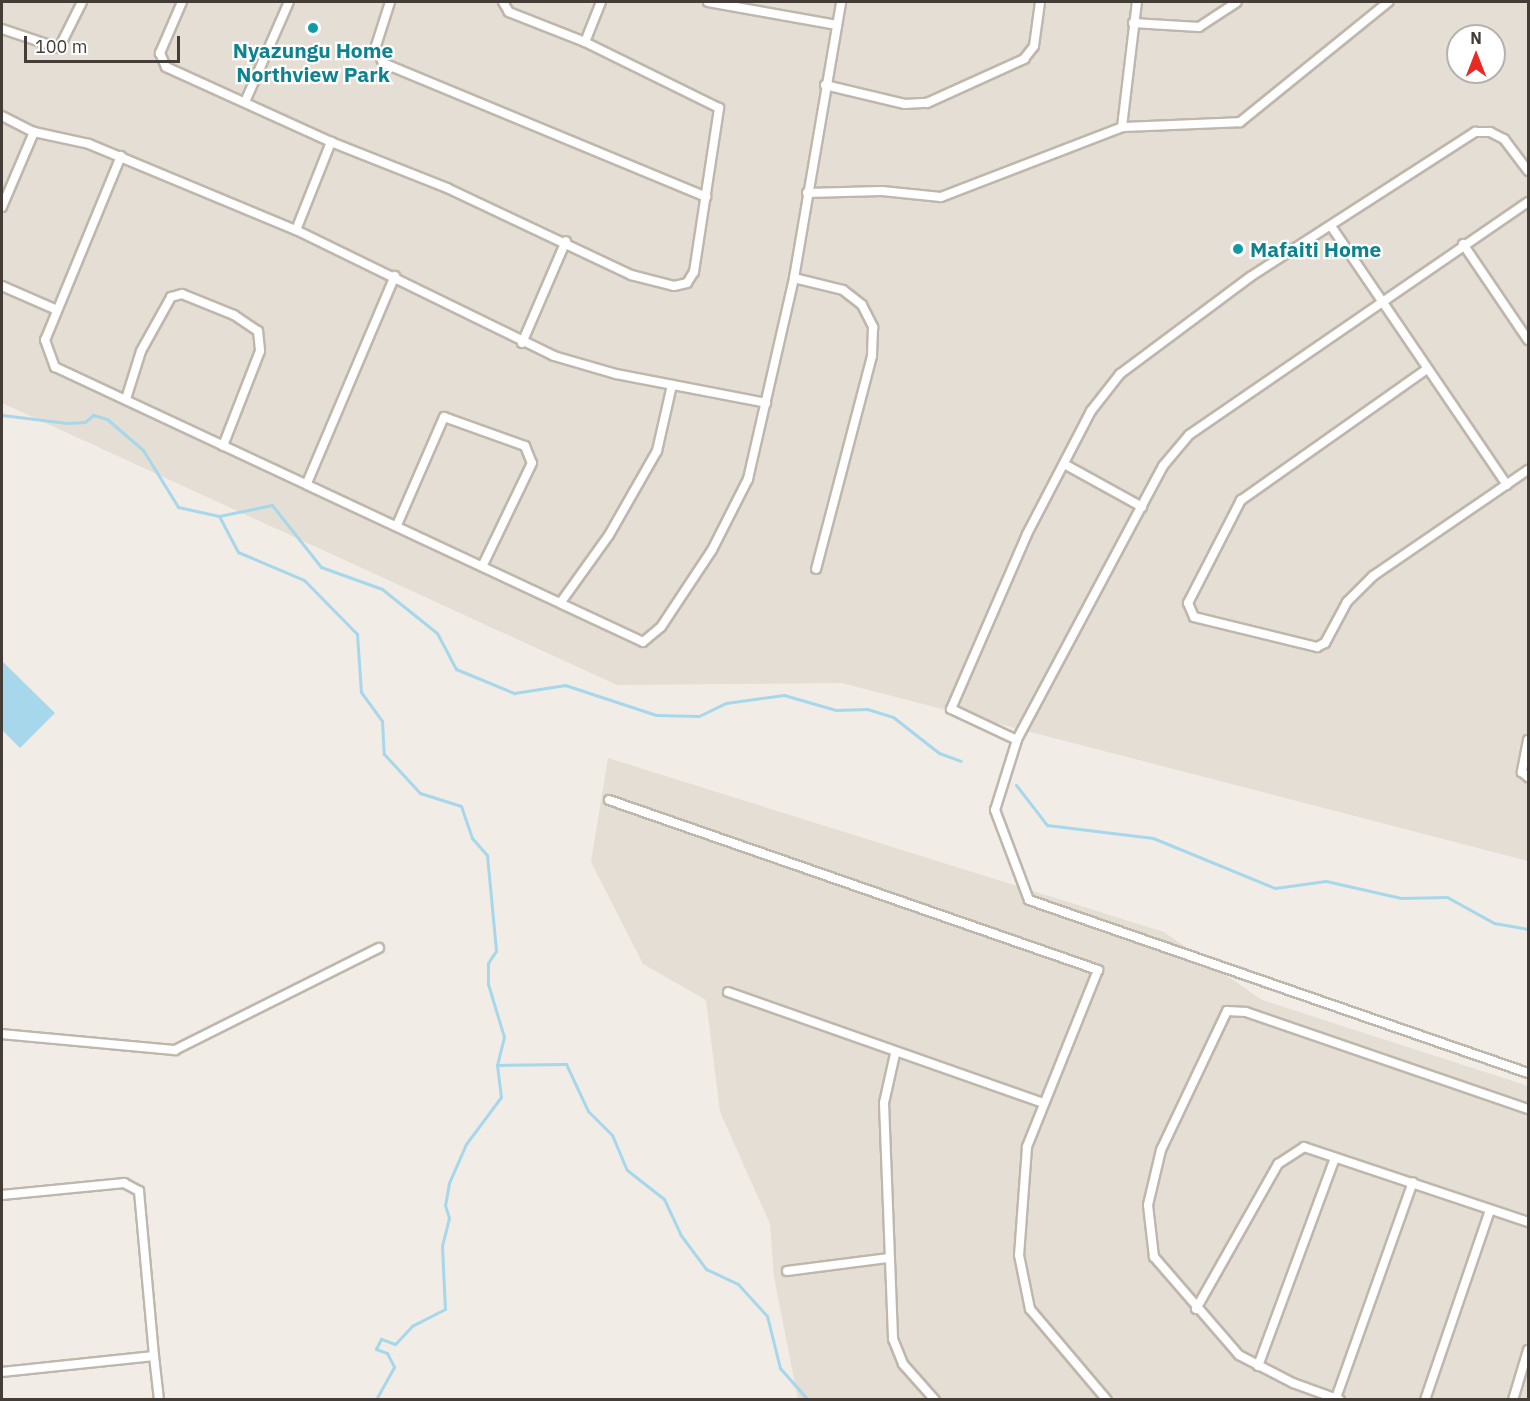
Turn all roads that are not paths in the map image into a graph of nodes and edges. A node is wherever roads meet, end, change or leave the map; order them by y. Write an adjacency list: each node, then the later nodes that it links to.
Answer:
1 (82, 2): 15 (street)
2 (182, 2): 18 (street)
3 (289, 2): 18 (street)
4 (390, 2): 26 (street)
5 (503, 2): 16 (street)
6 (601, 2): 16 (street)
7 (708, 2): 14 (street)
8 (841, 2): 14 (street)
9 (1040, 2): 17 (street)
10 (1137, 2): 13 (street)
11 (1237, 2): 13 (street)
12 (1388, 2): 20 (street)
13 (1133, 23): 20 (street)
14 (837, 25): 17 (street)
15 (2, 29)
16 (585, 42): 26 (street)
17 (825, 85): 25 (street)
18 (245, 102): 22 (street)
19 (2, 116): 21 (street)
20 (1122, 127): 25 (street)
21 (34, 132): 23 (street); 28 (street)
22 (331, 142): 30 (street); 31 (street)
23 (121, 156): 30 (street); 37 (street)
24 (1528, 171): 29 (street)
25 (807, 193): 34 (street)
26 (706, 197): 31 (street)
27 (1528, 202): 32 (street)
28 (2, 207)
29 (1331, 226): 36 (street); 45 (street)
30 (296, 230): 33 (street)
31 (566, 241): 39 (street)
32 (1462, 244): 36 (street); 38 (street)
33 (395, 276): 39 (street); 47 (street)
34 (794, 278): 43 (street); 52 (street)
35 (2, 286): 37 (street)
36 (1383, 301): 40 (street); 49 (street)
37 (57, 310): 42 (street)
38 (1528, 340)
39 (522, 343): 41 (street)
40 (1427, 369): 48 (street); 48 (street)
41 (672, 385): 43 (street); 53 (street)
42 (126, 399): 44 (street); 44 (street)
43 (766, 403): 53 (street)
44 (223, 446): 47 (street)
45 (1065, 465): 49 (street); 54 (street)
46 (1528, 470): 48 (street)
47 (307, 483): 50 (street)
48 (1507, 485)
49 (1142, 507): 54 (street)
50 (397, 525): 51 (street); 51 (street)
51 (483, 565): 53 (street)
52 (816, 569)
53 (561, 602)
54 (1017, 740): 62 (street)
55 (1528, 740): 56 (street)
56 (1528, 777)
57 (609, 800): 63 (street)
58 (379, 948): 60 (street)
59 (728, 992): 61 (street)
60 (2, 1034)
61 (895, 1054): 63 (street); 70 (street)
62 (1528, 1073)
63 (1041, 1102): 80 (street)
64 (1528, 1110): 72 (street)
65 (1335, 1158): 66 (street); 72 (street); 75 (street)
66 (1413, 1182): 68 (street); 77 (street)
67 (2, 1195): 74 (street)
68 (1490, 1210): 69 (street); 81 (street)
69 (1528, 1222)
70 (889, 1258): 71 (street); 79 (street)
71 (787, 1271)
72 (1196, 1310): 75 (street)
73 (1528, 1350): 82 (street)
74 (154, 1356): 76 (street); 78 (street)
75 (1258, 1366): 77 (street)
76 (2, 1372)
77 (1333, 1398)
78 (159, 1400)
79 (935, 1400)
80 (1107, 1400)
81 (1425, 1400)
82 (1514, 1400)

